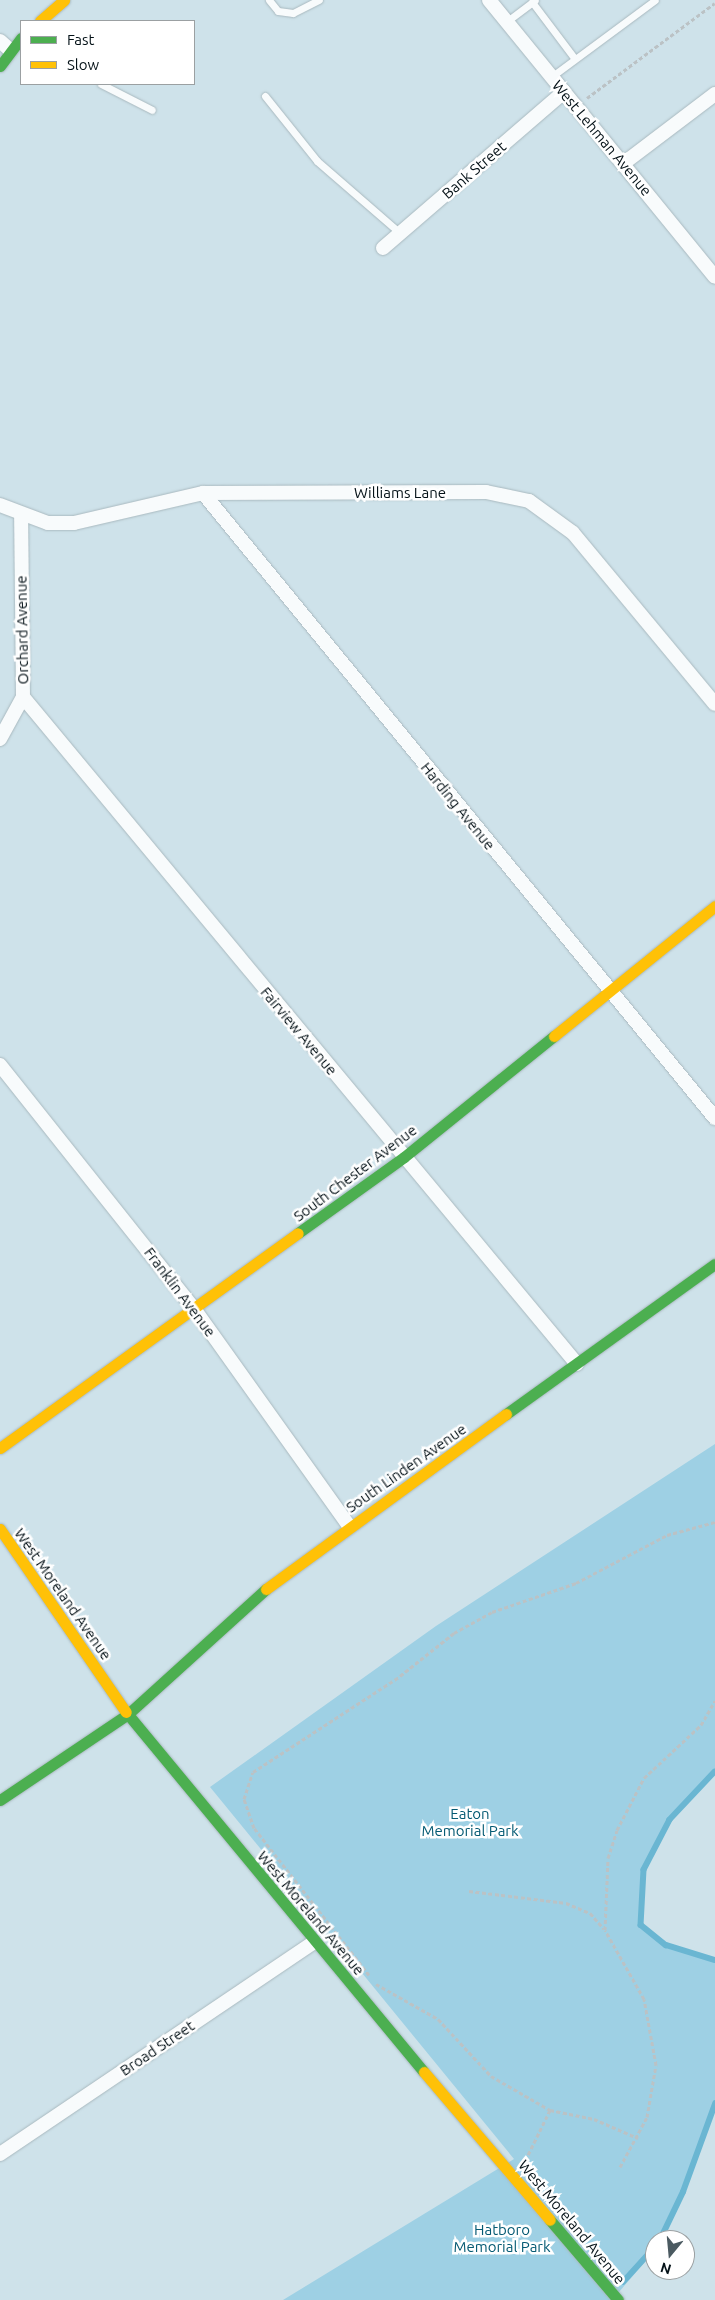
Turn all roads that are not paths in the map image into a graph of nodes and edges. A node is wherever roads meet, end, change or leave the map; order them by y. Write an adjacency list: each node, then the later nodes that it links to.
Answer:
1 (63, 0): 7 (main road)
2 (269, 0): 3 (lane)
3 (319, 0)
4 (489, 0): 8 (street, West Lehman Avenue)
5 (655, 0): 11 (lane)
6 (534, 1): 8 (lane); 11 (lane)
7 (41, 20)
8 (506, 22): 13 (street, West Lehman Avenue)
9 (20, 39): 10 (main road)
10 (5, 45): 12 (main road)
11 (575, 59): 13 (lane)
12 (0, 66)
13 (551, 77): 15 (street, West Lehman Avenue)
14 (104, 85): 18 (lane)
15 (564, 92): 19 (street, West Lehman Avenue); 20 (street, Bank Street)
16 (715, 94): 19 (street)
17 (265, 96): 20 (lane)
18 (152, 110)
19 (624, 163): 22 (street, West Lehman Avenue)
20 (400, 233): 21 (street, Bank Street)
21 (383, 248)
22 (715, 277)
23 (203, 493): 25 (street, Williams Lane); 27 (street, Williams Lane); 30 (street, Harding Avenue)
24 (0, 506): 25 (street, Williams Lane)
25 (21, 516): 26 (street, Orchard Avenue)
26 (23, 697): 28 (street, Orchard Avenue); 33 (street, Fairview Avenue)
27 (715, 704)
28 (0, 739)
29 (715, 906): 30 (main road, South Chester Avenue)
30 (608, 988): 32 (street, Harding Avenue); 33 (main road, South Chester Avenue)
31 (0, 1065): 35 (street, Franklin Avenue)
32 (715, 1118)
33 (404, 1158): 35 (main road, South Chester Avenue); 36 (street, Fairview Avenue)
34 (715, 1264): 36 (main road, South Linden Avenue)
35 (195, 1310): 37 (main road, South Chester Avenue); 38 (street, Franklin Avenue)
36 (577, 1364): 38 (main road, South Linden Avenue)
37 (0, 1448)
38 (349, 1526): 40 (main road, South Linden Avenue)
39 (0, 1529): 40 (main road, West Moreland Avenue)
40 (128, 1714): 41 (main road, South Linden Avenue); 42 (main road, West Moreland Avenue)
41 (0, 1800)
42 (314, 1942): 43 (street, Broad Street); 44 (main road, West Moreland Avenue)
43 (0, 2154)
44 (618, 2300)

